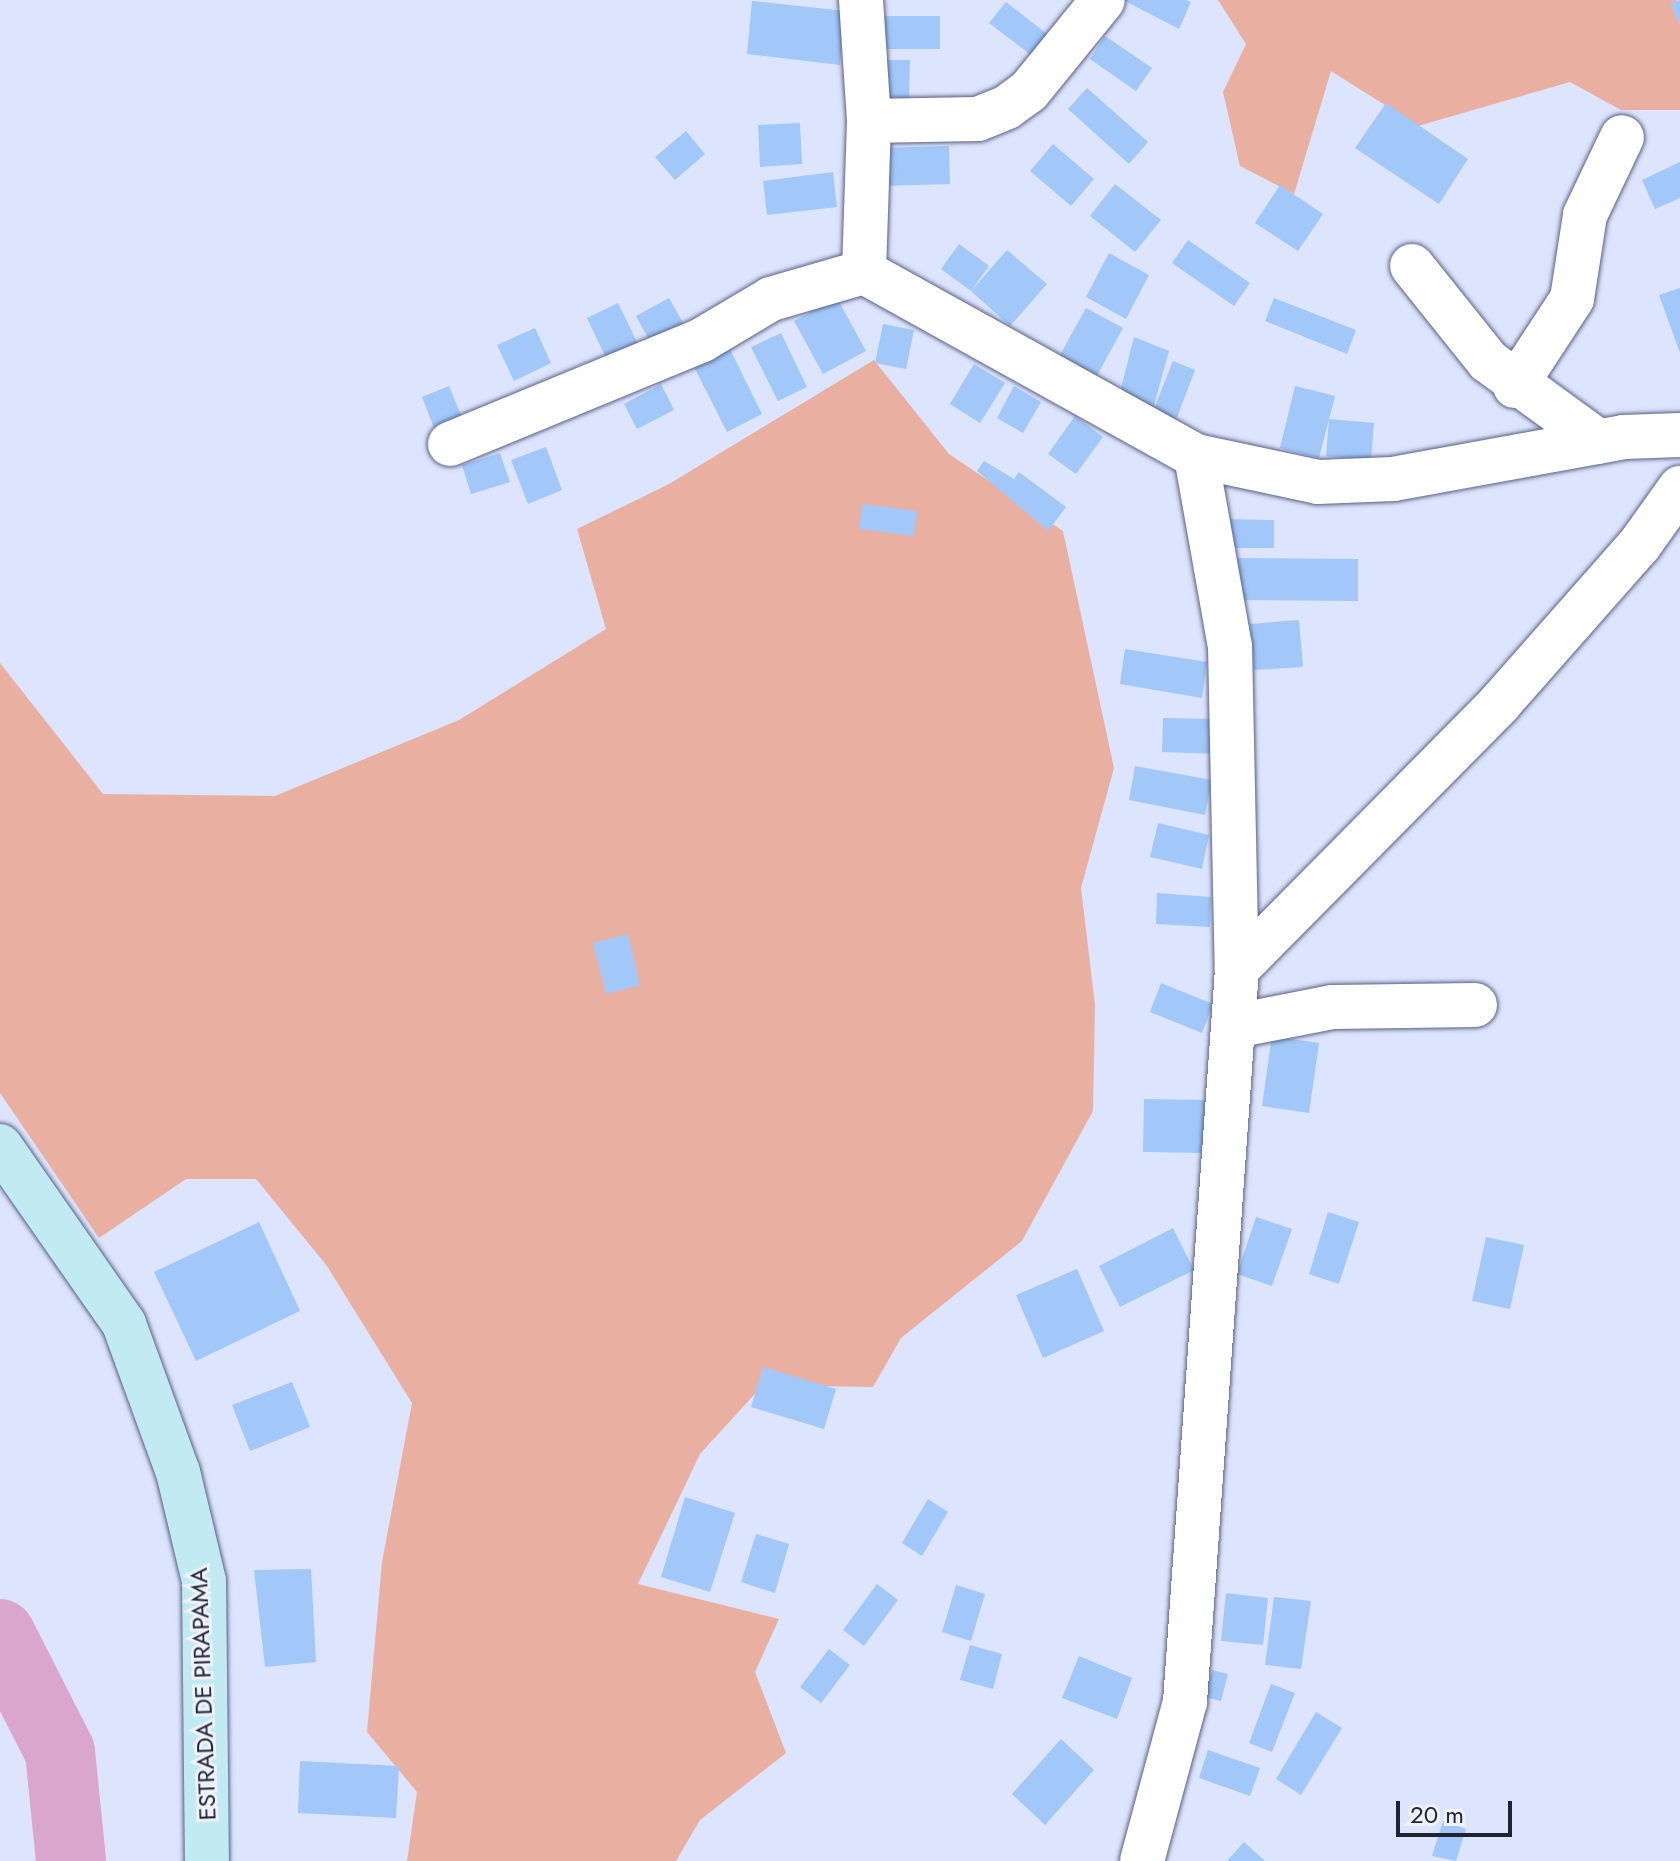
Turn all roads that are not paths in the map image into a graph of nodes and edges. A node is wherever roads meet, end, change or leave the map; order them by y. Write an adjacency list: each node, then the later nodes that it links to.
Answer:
1 (861, 0): 3 (street)
2 (1103, 0): 3 (street)
3 (869, 121): 6 (street)
4 (1622, 137): 7 (street)
5 (1412, 266): 7 (street)
6 (864, 272): 10 (street); 11 (street)
7 (1515, 386): 9 (street)
8 (1680, 435): 9 (street)
9 (1599, 442): 11 (street)
10 (450, 444)
11 (1196, 456): 13 (street)
12 (1680, 488): 13 (street)
13 (1237, 969): 15 (street)
14 (1475, 1005): 15 (street)
15 (1235, 1026): 18 (street)
16 (0, 1146): 17 (main road, ESTRADA DE PIRAPAMA)
17 (207, 1861)
18 (1142, 1861)

